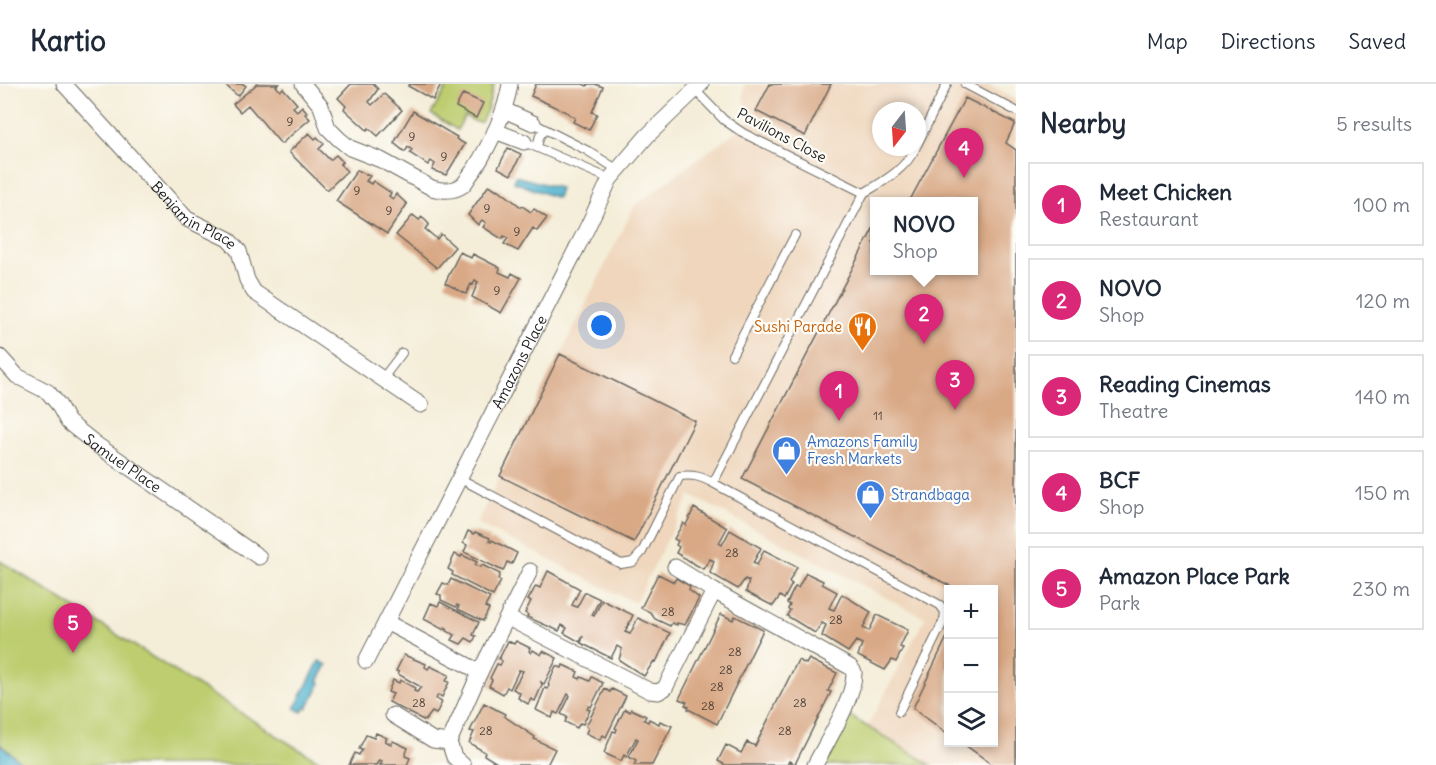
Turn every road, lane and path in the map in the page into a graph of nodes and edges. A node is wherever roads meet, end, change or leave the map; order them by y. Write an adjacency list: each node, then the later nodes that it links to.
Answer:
1 (63, 84): 20 (street, Benjamin Place)
2 (303, 84): 11 (street)
3 (510, 84): 7 (street)
4 (947, 84): 9 (lane)
5 (965, 84): 8 (lane)
6 (698, 87): 14 (street, Amazons Place); 15 (lane, Pavilions Close)
7 (504, 110): 10 (street); 11 (street)
8 (1016, 111)
9 (926, 126)
10 (539, 127): 12 (lane); 14 (lane)
11 (495, 131): 12 (street)
12 (530, 144): 14 (lane)
13 (911, 156): 15 (lane)
14 (614, 175): 22 (street, Amazons Place)
15 (864, 193): 23 (lane)
16 (795, 236): 18 (lane)
17 (402, 353): 20 (lane)
18 (732, 355)
19 (0, 357): 24 (street, Samuel Place)
20 (383, 378): 21 (street, Benjamin Place)
21 (422, 405)
22 (459, 478): 23 (lane); 29 (street, Amazons Place)
23 (713, 483): 32 (lane)
24 (259, 557)
25 (675, 567): 27 (street)
26 (530, 571): 28 (street)
27 (714, 591): 28 (street); 36 (street)
28 (508, 618): 31 (street)
29 (386, 622): 30 (street, Amazons Place); 31 (street)
30 (366, 661)
31 (480, 672): 34 (street)
32 (898, 712)
33 (393, 715): 34 (street)
34 (449, 742): 35 (street)
35 (464, 765)
36 (815, 765)

